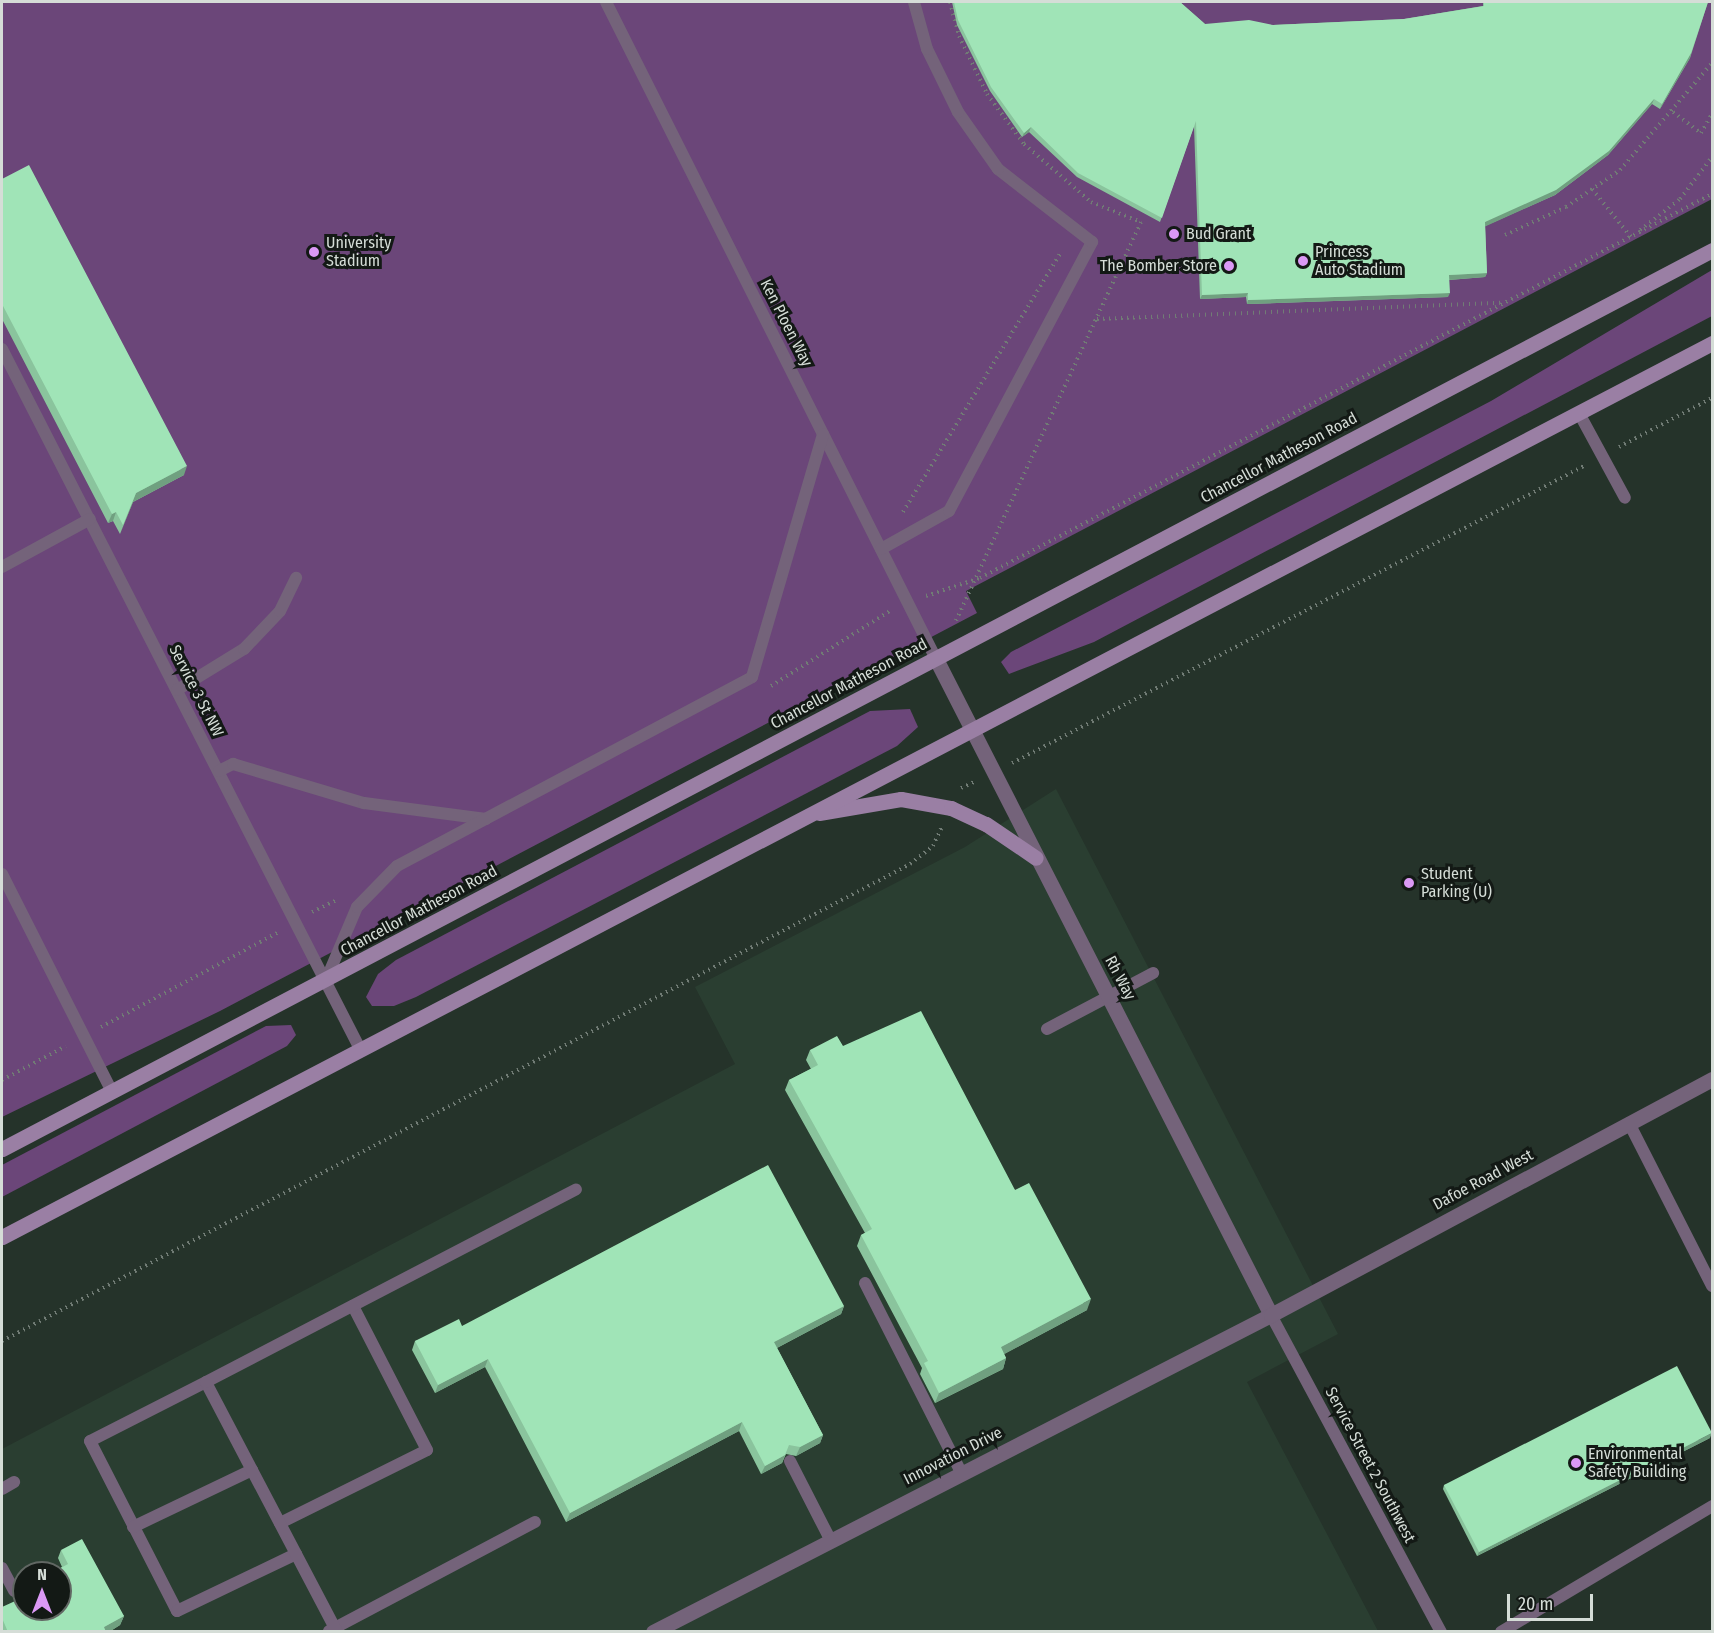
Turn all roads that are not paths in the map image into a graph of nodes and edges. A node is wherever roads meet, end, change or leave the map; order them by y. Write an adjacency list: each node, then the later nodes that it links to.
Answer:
1 (606, 2): 7 (lane, Ken Ploen Way)
2 (914, 2): 10 (lane)
3 (1713, 250): 13 (main road, Chancellor Matheson Road)
4 (1713, 343): 6 (main road)
5 (2, 349): 9 (lane, Service 3 St NW)
6 (1580, 415): 8 (lane); 15 (main road)
7 (823, 434): 10 (lane, Ken Ploen Way); 18 (lane)
8 (1625, 498)
9 (90, 519): 11 (lane); 14 (lane, Service 3 St NW)
10 (881, 549): 13 (lane, Ken Ploen Way)
11 (2, 567)
12 (296, 578): 14 (lane)
13 (936, 659): 15 (street, Rh Way); 22 (main road, Chancellor Matheson Road)
14 (177, 690): 16 (lane, Service 3 St NW)
15 (972, 730): 17 (main road); 19 (street, Rh Way)
16 (219, 771): 18 (lane); 22 (lane, Service 3 St NW)
17 (804, 816): 19 (main road); 25 (main road)
18 (486, 819): 22 (lane)
19 (1036, 858): 23 (street, Rh Way)
20 (2, 874): 27 (lane)
21 (1153, 973): 23 (lane)
22 (326, 980): 25 (lane, Service 3 St NW); 27 (main road, Chancellor Matheson Road)
23 (1108, 993): 24 (lane); 35 (street, Rh Way)
24 (1047, 1029)
25 (360, 1049): 31 (main road)
26 (1713, 1079): 28 (street, Dafoe Road West)
27 (111, 1090): 29 (main road, Chancellor Matheson Road)
28 (1629, 1123): 33 (lane); 35 (street, Dafoe Road West)
29 (2, 1149)
30 (576, 1190): 34 (lane)
31 (2, 1237)
32 (865, 1283): 39 (lane)
33 (1713, 1286)
34 (353, 1306): 36 (lane); 44 (lane)
35 (1271, 1315): 39 (street, Innovation Drive); 53 (lane, Service Street 2 Southwest)
36 (206, 1382): 38 (lane); 45 (lane)
37 (790, 1461): 46 (lane)
38 (252, 1470): 44 (lane); 45 (lane)
39 (961, 1472): 46 (street, Innovation Drive)
40 (14, 1482): 41 (lane)
41 (2, 1489)
42 (1713, 1506): 54 (lane)
43 (535, 1522): 51 (lane)
44 (280, 1523): 47 (lane)
45 (134, 1527): 47 (lane)
46 (830, 1539): 50 (street, Innovation Drive)
47 (296, 1554): 51 (lane)
48 (2, 1568): 49 (lane)
49 (12, 1587)
50 (671, 1627): 52 (street, Innovation Drive)
51 (334, 1630)
52 (653, 1632)
53 (1441, 1632)
54 (1501, 1632)

